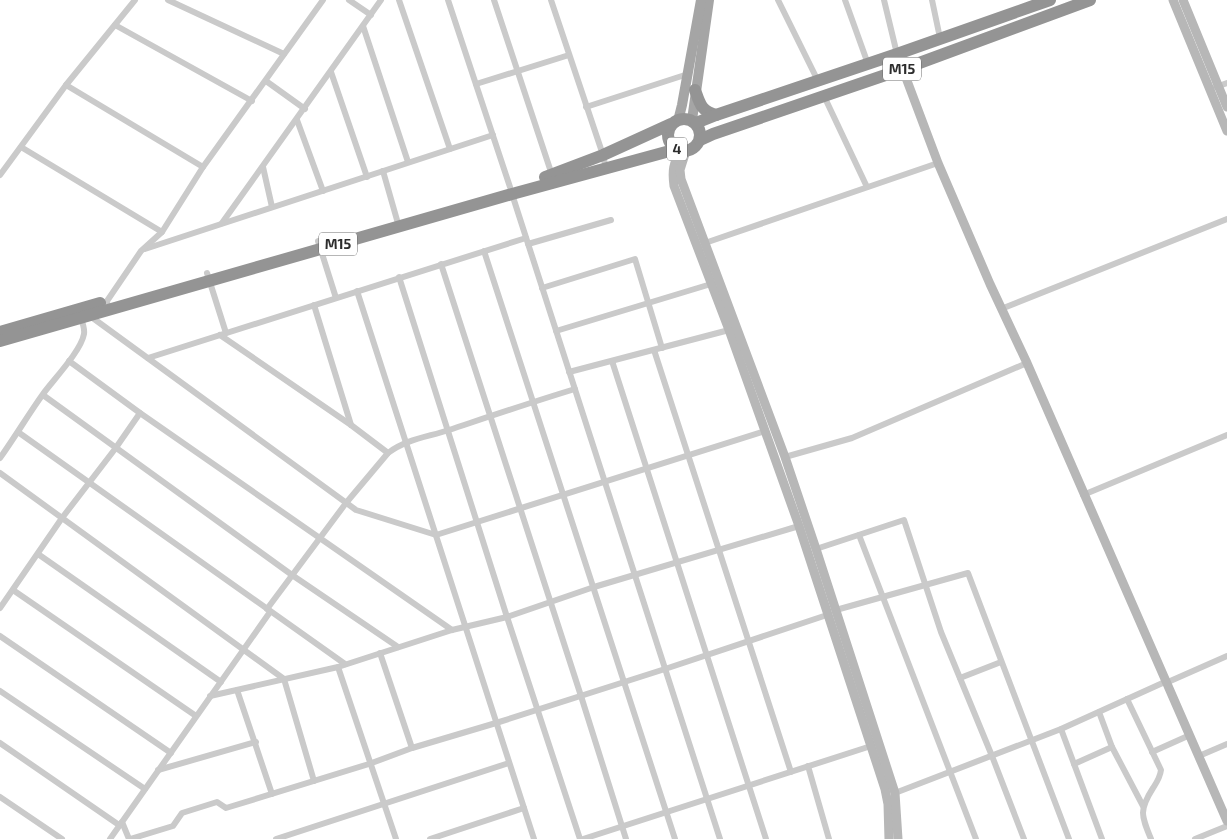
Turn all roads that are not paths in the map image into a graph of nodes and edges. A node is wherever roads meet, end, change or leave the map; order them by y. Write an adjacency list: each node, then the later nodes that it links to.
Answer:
1 (135, 0): 21 (street)
2 (168, 0): 24 (street)
3 (323, 0): 24 (street)
4 (349, 0): 20 (street)
5 (381, 0): 20 (street)
6 (399, 0): 52 (street)
7 (448, 0): 35 (street)
8 (494, 0): 30 (street)
9 (552, 0): 26 (street)
10 (701, 0): 28 (main road)
11 (709, 0): 28 (main road)
12 (778, 0): 33 (street)
13 (845, 0): 27 (street)
14 (884, 0): 25 (street)
15 (932, 0): 23 (street)
16 (1050, 0): 23 (highway, M15)
17 (1090, 0): 29 (highway, M15)
18 (1174, 0): 36 (street)
19 (1183, 0): 36 (street)
20 (371, 15): 22 (street)
21 (115, 25): 34 (street); 39 (street)
22 (363, 26): 31 (street); 55 (street)
23 (940, 38): 25 (highway, M15)
24 (284, 54): 32 (street)
25 (897, 54): 27 (highway, M15); 29 (street)
26 (569, 55): 30 (street); 40 (street)
27 (868, 64): 33 (highway, M15)
28 (692, 68): 37 (main road); 40 (street); 45 (main road)
29 (903, 69): 38 (highway, M15); 56 (street)
30 (518, 71): 35 (street); 62 (street)
31 (331, 72): 42 (street); 63 (street)
32 (266, 81): 39 (street); 42 (street)
33 (818, 81): 43 (highway, M15)
34 (66, 84): 51 (street); 57 (street)
35 (476, 84): 49 (street)
36 (1218, 86): 41 (street); 47 (street)
37 (695, 90): 43 (highway); 46 (main road)
38 (824, 96): 48 (highway, M15); 64 (street)
39 (252, 101): 57 (street)
40 (586, 107): 54 (street)
41 (1227, 107)
42 (305, 109): 44 (street)
43 (716, 115): 46 (highway, 4)
44 (297, 120): 58 (street); 65 (street)
45 (675, 122): 46 (highway, 4); 53 (highway, 4); 54 (highway, M15)
46 (694, 122): 50 (highway, 4)
47 (1227, 131)
48 (713, 134): 50 (highway, 4)
49 (493, 135): 52 (street); 66 (street)
50 (700, 140): 53 (highway, 4)
51 (21, 147): 61 (street); 72 (street)
52 (450, 149): 55 (street)
53 (681, 151): 59 (highway, M15); 74 (street); 81 (street)
54 (603, 155): 59 (street); 62 (highway, M15)
55 (408, 162): 60 (street)
56 (938, 163): 64 (street); 88 (street)
57 (203, 167): 72 (street)
58 (263, 167): 67 (street); 70 (street)
59 (606, 169): 66 (highway, M15)
60 (383, 171): 63 (street); 71 (street)
61 (0, 175)
62 (552, 175): 66 (highway, M15)
63 (367, 177): 65 (street)
64 (867, 187): 74 (street)
65 (323, 190): 67 (street)
66 (511, 191): 71 (highway, M15); 73 (street)
67 (272, 207): 70 (street)
68 (1227, 219): 88 (street)
69 (611, 220): 73 (street)
70 (222, 223): 76 (street)
71 (398, 223): 75 (highway, M15)
72 (162, 232): 76 (street)
73 (527, 241): 77 (street); 82 (street)
74 (705, 243): 116 (street)
75 (319, 245): 79 (highway, M15); 84 (street)
76 (140, 251): 87 (street)
77 (484, 251): 78 (street); 104 (street)
78 (441, 264): 80 (street); 106 (street)
79 (208, 277): 87 (highway, M15); 93 (street)
80 (399, 277): 83 (street); 108 (street)
81 (711, 284): 85 (street); 90 (street)
82 (542, 288): 85 (street); 91 (street)
83 (357, 291): 84 (street); 112 (street)
84 (336, 298): 86 (street)
85 (649, 304): 91 (street); 95 (street)
86 (314, 305): 93 (street); 107 (street)
87 (107, 306): 89 (highway, M15)
88 (1002, 309): 100 (street)
89 (84, 312): 92 (highway, M15); 94 (highway, M15); 97 (street); 98 (street)
90 (728, 330): 95 (street); 109 (street)
91 (556, 331): 101 (street)
92 (0, 332)
93 (223, 334): 97 (street); 107 (street)
94 (0, 341)
95 (662, 348): 96 (street)
96 (654, 350): 99 (street); 115 (street)
97 (148, 358): 124 (street)
98 (69, 361): 103 (street); 105 (street)
99 (612, 361): 101 (street); 118 (street)
100 (1027, 363): 116 (street); 123 (street)
101 (569, 372): 102 (street)
102 (575, 389): 104 (street); 120 (street)
103 (43, 395): 110 (street); 113 (street)
104 (533, 401): 106 (street); 122 (street)
105 (140, 413): 113 (street); 131 (street)
106 (490, 415): 108 (street); 125 (street)
107 (351, 425): 114 (street)
108 (448, 430): 112 (street); 127 (street)
109 (765, 431): 115 (street); 128 (street)
110 (18, 432): 117 (street); 121 (street)
111 (1227, 435): 123 (street)
112 (404, 442): 114 (street); 129 (street)
113 (116, 449): 121 (street); 136 (street)
114 (388, 453): 124 (street)
115 (688, 456): 118 (street); 133 (street)
116 (785, 457): 132 (street)
117 (0, 458)
118 (647, 469): 120 (street); 135 (street)
119 (0, 473): 126 (street)
120 (604, 482): 122 (street); 137 (street)
121 (90, 484): 126 (street); 144 (street)
122 (564, 495): 125 (street); 139 (street)
123 (1083, 495): 162 (street)
124 (346, 503): 129 (street); 131 (street)
125 (521, 508): 127 (street); 142 (street)
126 (62, 518): 134 (street); 153 (street)
127 (478, 522): 129 (street); 147 (street)
128 (799, 526): 133 (street); 146 (street)
129 (436, 535): 148 (street)
130 (859, 535): 132 (street); 138 (street); 141 (street)
131 (320, 537): 136 (street); 149 (street)
132 (816, 549): 145 (street)
133 (719, 550): 135 (street); 151 (street)
134 (38, 554): 140 (street); 163 (street)
135 (677, 562): 137 (street); 155 (street)
136 (292, 575): 144 (street); 152 (street)
137 (634, 575): 139 (street); 159 (street)
138 (925, 585): 141 (street); 157 (street); 160 (street)
139 (594, 587): 142 (street); 164 (street)
140 (13, 590): 143 (street); 172 (street)
141 (883, 597): 145 (street); 193 (street)
142 (551, 602): 147 (street); 168 (street)
143 (0, 608)
144 (269, 610): 153 (street); 158 (street)
145 (836, 610): 197 (street)
146 (827, 615): 151 (street); 180 (street)
147 (507, 617): 148 (street); 170 (street)
148 (465, 626): 149 (street); 173 (street)
149 (452, 630): 152 (street)
150 (0, 636): 184 (street)
151 (749, 642): 155 (street); 192 (street)
152 (398, 647): 154 (street)
153 (244, 650): 161 (street); 163 (street)
154 (380, 653): 158 (street); 182 (street)
155 (707, 656): 159 (street); 195 (street)
156 (1227, 656): 162 (street)
157 (1001, 662): 160 (street); 176 (street)
158 (341, 666): 161 (street); 188 (street)
159 (665, 669): 164 (street); 200 (street)
160 (960, 678): 185 (street)
161 (284, 679): 165 (street); 194 (street)
162 (1167, 681): 169 (street); 175 (street)
163 (221, 682): 167 (street)
164 (624, 682): 168 (street); 204 (street)
165 (237, 690): 167 (street); 177 (street)
166 (0, 691): 196 (street)
167 (210, 696): 172 (street)
168 (581, 696): 170 (street); 208 (street)
169 (1127, 699): 171 (street); 183 (street)
170 (538, 710): 173 (street); 216 (street)
171 (1099, 712): 174 (street); 181 (street)
172 (196, 716): 184 (street)
173 (496, 724): 182 (street); 187 (street)
174 (1061, 729): 176 (street); 189 (street)
175 (1190, 735): 183 (street); 186 (street)
176 (1032, 741): 185 (street); 226 (street)
177 (256, 742): 191 (street); 198 (street)
178 (0, 743): 206 (street)
179 (1227, 744): 186 (street)
180 (871, 746): 190 (street); 222 (street)
181 (1112, 746): 189 (street); 202 (street)
182 (412, 748): 188 (street)
183 (1152, 752): 202 (street)
184 (171, 753): 191 (street)
185 (992, 756): 193 (street); 225 (street)
186 (1199, 756): 205 (street)
187 (509, 763): 201 (street); 203 (street)
188 (369, 764): 194 (street); 201 (street)
189 (1074, 764): 227 (street)
190 (808, 766): 192 (street); 221 (street)
191 (158, 770): 196 (street)
192 (791, 772): 195 (street)
193 (950, 772): 197 (street); 224 (street)
194 (314, 781): 198 (street)
195 (749, 786): 200 (street); 220 (street)
196 (145, 789): 206 (street)
197 (895, 793): 223 (street)
198 (272, 794): 211 (street)
199 (0, 797): 209 (street)
200 (707, 799): 204 (street); 219 (street)
201 (384, 804): 212 (street); 213 (street)
202 (1143, 806): 228 (street)
203 (524, 808): 214 (street); 215 (street)
204 (666, 812): 208 (street); 218 (street)
205 (1227, 821)
206 (121, 823): 210 (street); 211 (street)
207 (1227, 826): 229 (street)
208 (622, 827): 216 (street); 217 (street)
209 (62, 839)
210 (110, 839)
211 (129, 839)
212 (276, 839)
213 (396, 839)
214 (430, 839)
215 (534, 839)
216 (581, 839)
217 (626, 839)
218 (675, 839)
219 (720, 839)
220 (766, 839)
221 (829, 839)
222 (889, 839)
223 (898, 839)
224 (976, 839)
225 (1024, 839)
226 (1069, 839)
227 (1102, 839)
228 (1151, 839)
229 (1195, 839)

